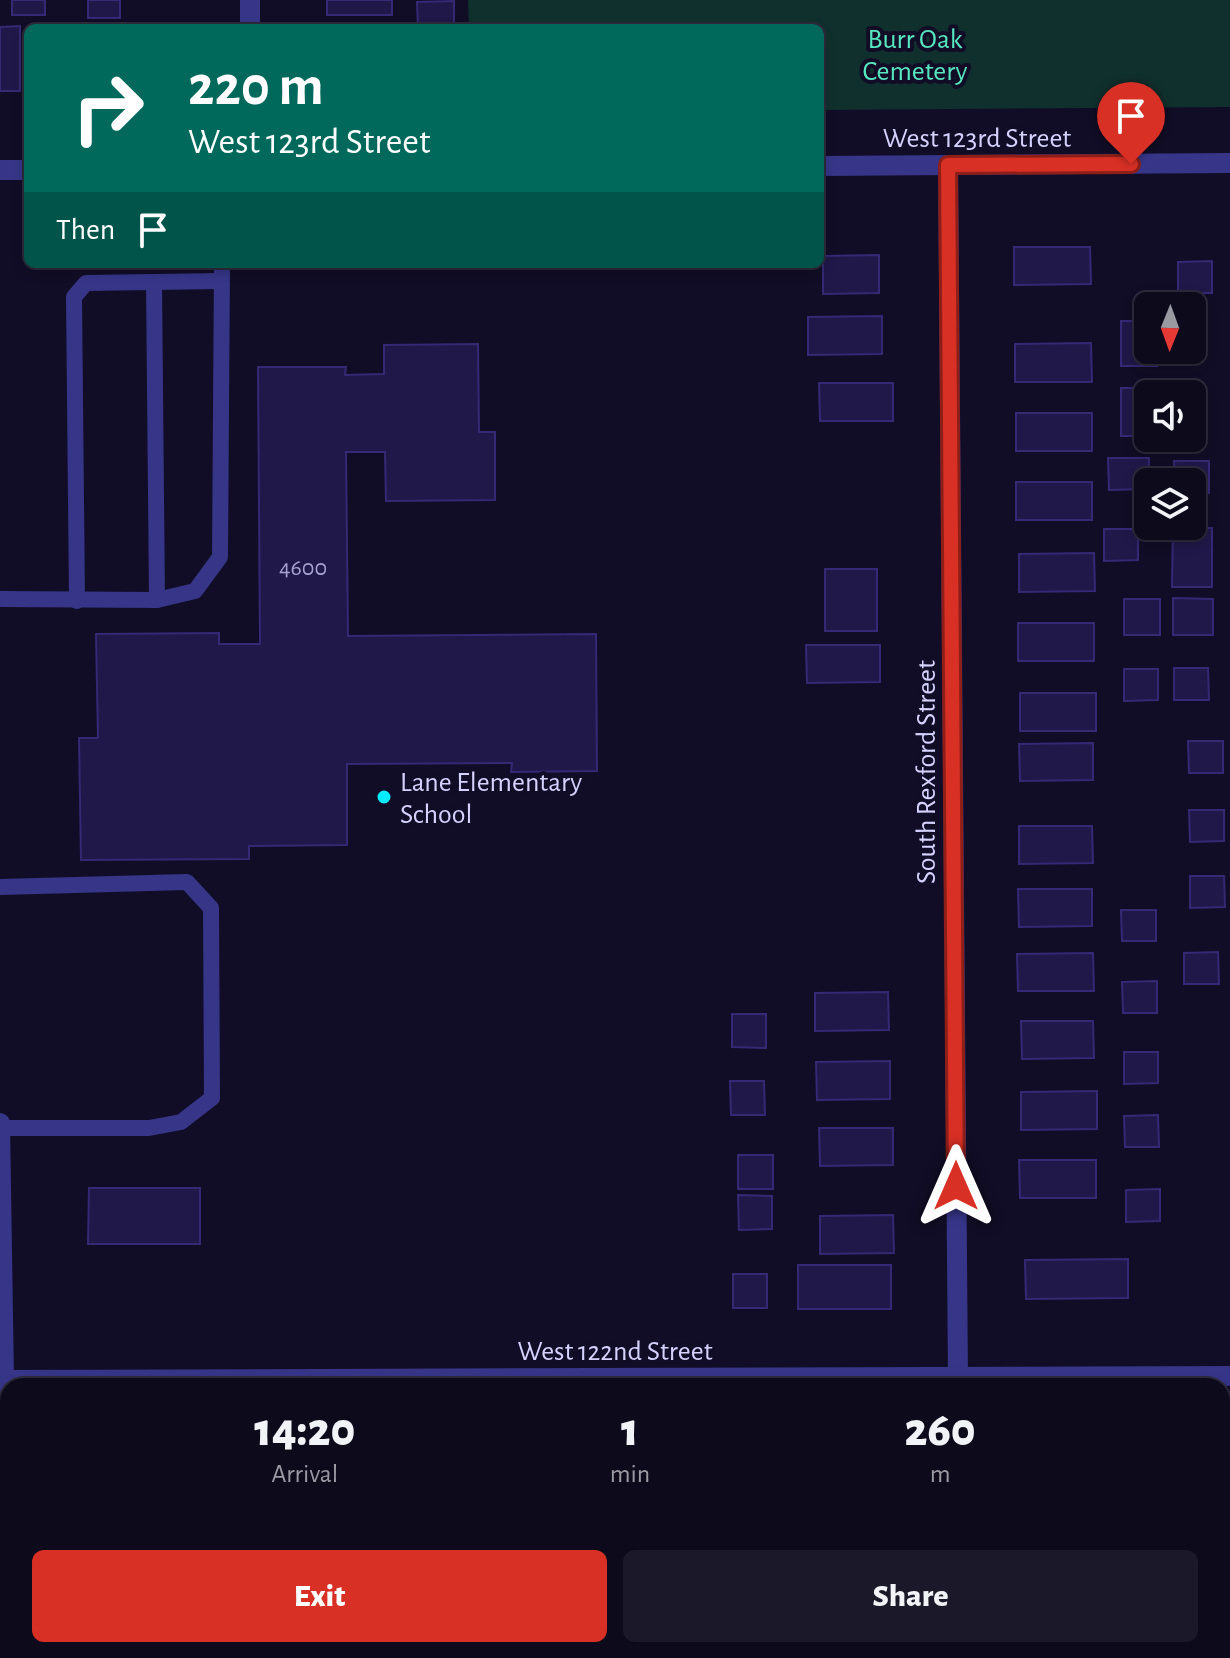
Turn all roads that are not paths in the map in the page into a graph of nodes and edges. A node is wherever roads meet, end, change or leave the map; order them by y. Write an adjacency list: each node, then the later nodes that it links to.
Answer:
1 (250, 0): 2 (street)
2 (250, 24)
3 (1230, 163): 4 (street, West 123rd Street)
4 (948, 165): 5 (street, West 123rd Street); 17 (street, South Rexford Street)
5 (824, 166)
6 (0, 170): 7 (street)
7 (24, 170)
8 (221, 272): 9 (lane); 11 (lane)
9 (154, 282): 11 (lane); 12 (lane)
10 (0, 599): 12 (lane)
11 (157, 600): 12 (lane)
12 (77, 601)
13 (0, 887): 14 (lane)
14 (0, 1126): 16 (street)
15 (1230, 1376): 17 (street, West 122nd Street)
16 (2, 1378)
17 (958, 1378)

